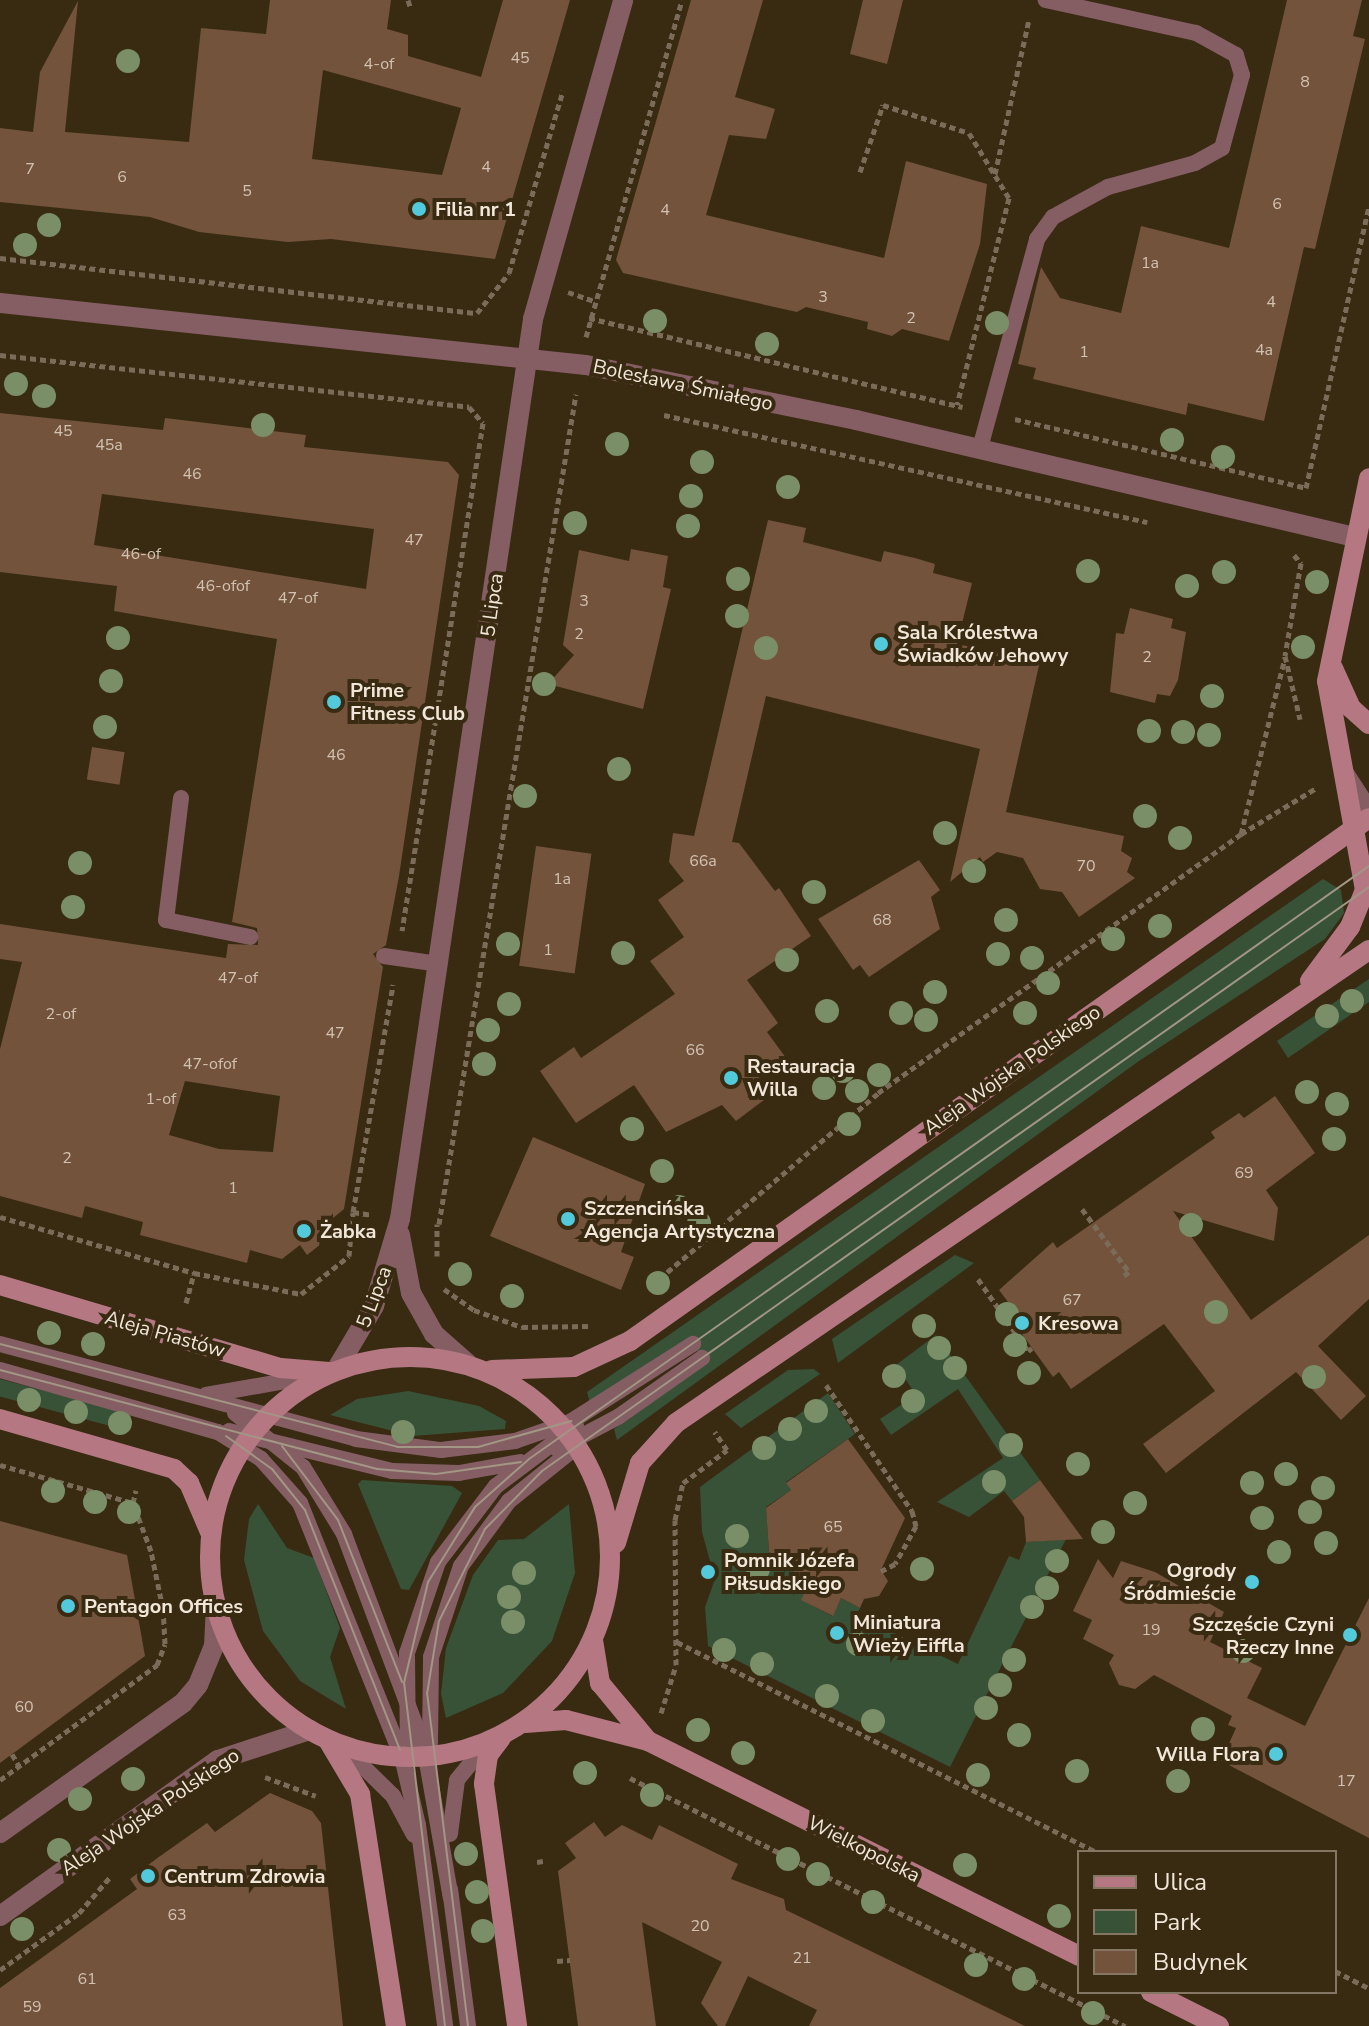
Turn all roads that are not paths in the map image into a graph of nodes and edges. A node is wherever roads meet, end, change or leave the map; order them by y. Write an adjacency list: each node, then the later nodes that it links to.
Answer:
1 (623, 0): 4 (street, 5 Lipca)
2 (1046, 0): 5 (lane)
3 (0, 303): 4 (street, Bolesława Śmiałego)
4 (528, 356): 5 (street, Bolesława Śmiałego); 15 (street, 5 Lipca)
5 (980, 448): 7 (street, Bolesława Śmiałego)
6 (1369, 478): 7 (main road)
7 (1355, 537): 8 (main road)
8 (1331, 649): 9 (main road); 11 (main road)
9 (1369, 724)
10 (181, 798): 12 (lane)
11 (1365, 819): 16 (main road); 20 (main road, Aleja Wojska Polskiego)
12 (250, 937)
13 (1369, 950): 16 (main road)
14 (391, 957): 15 (lane)
15 (439, 964): 17 (street, 5 Lipca)
16 (1288, 1005): 30 (main road)
17 (400, 1219): 20 (street, 5 Lipca); 22 (street, 5 Lipca)
18 (0, 1285): 22 (main road, Aleja Piastów)
19 (0, 1344): 23 (lane)
20 (474, 1366): 22 (main road, Aleja Wojska Polskiego); 26 (main road)
21 (0, 1370): 25 (lane)
22 (335, 1371): 23 (lane); 25 (main road)
23 (181, 1393): 25 (lane)
24 (0, 1419): 29 (main road)
25 (254, 1431): 26 (lane); 27 (lane); 29 (main road); 38 (lane)
26 (570, 1436): 26 (lane); 28 (lane); 30 (main road); 38 (lane)
27 (280, 1444): 28 (lane); 33 (lane)
28 (529, 1459): 33 (lane)
29 (211, 1535): 31 (main road)
30 (610, 1578): 32 (main road)
31 (215, 1601): 35 (main road); 39 (street)
32 (593, 1638): 34 (main road); 36 (main road, Wielkopolska)
33 (404, 1689): 38 (lane)
34 (516, 1727): 36 (main road, Wielkopolska); 37 (main road); 48 (main road)
35 (324, 1737): 38 (main road); 40 (lane); 42 (street, Aleja Wojska Polskiego); 45 (main road)
36 (648, 1741): 43 (main road, Wielkopolska)
37 (488, 1742): 38 (main road); 41 (lane)
38 (418, 1757): 40 (lane); 41 (lane)
39 (0, 1833)
40 (424, 1867): 46 (lane)
41 (451, 1898): 47 (lane)
42 (0, 1916)
43 (1077, 1955)
44 (1155, 1994): 49 (main road)
45 (396, 2026)
46 (445, 2026)
47 (468, 2026)
48 (517, 2026)
49 (1219, 2026)

